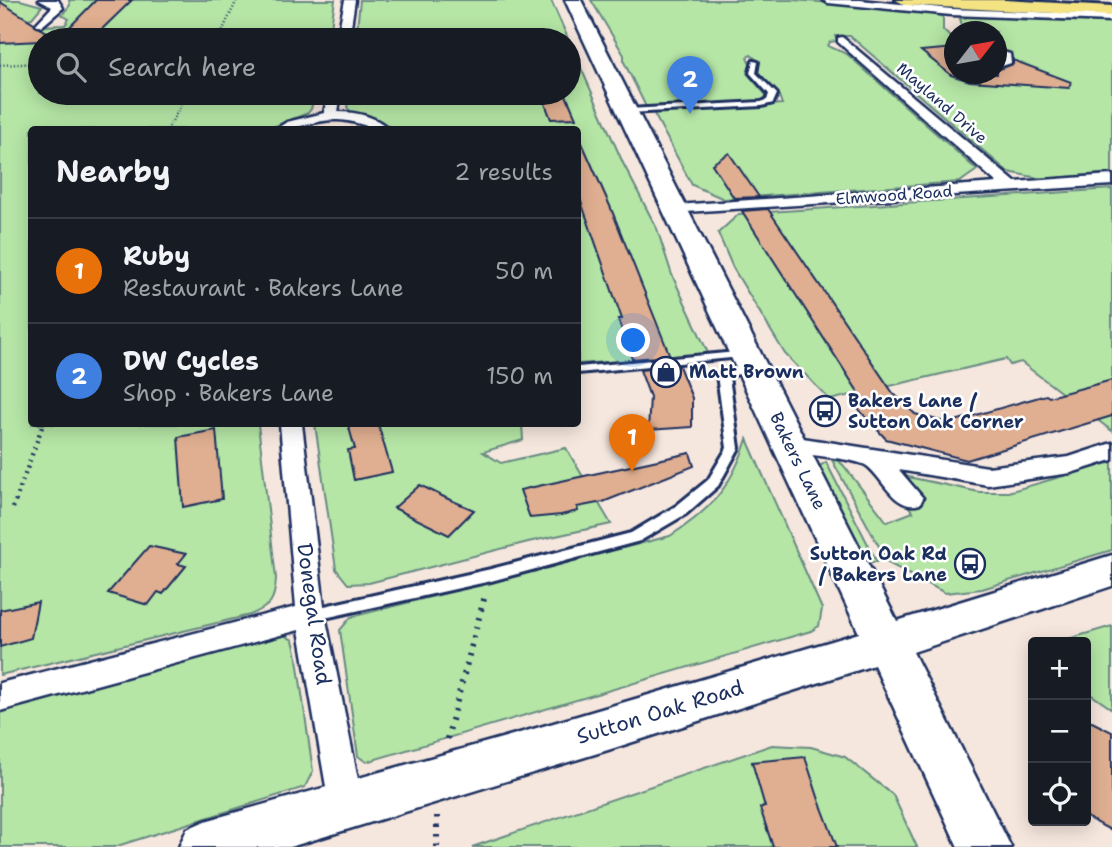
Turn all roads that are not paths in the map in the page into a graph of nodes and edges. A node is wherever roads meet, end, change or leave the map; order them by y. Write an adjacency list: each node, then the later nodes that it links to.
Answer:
1 (44, 0): 11 (street)
2 (350, 0): 12 (street)
3 (573, 0): 16 (street, Bakers Lane)
4 (828, 0): 9 (street)
5 (905, 0): 9 (highway)
6 (1042, 0): 7 (highway)
7 (1064, 0): 8 (highway)
8 (1102, 4): 9 (highway)
9 (1000, 6): 10 (street)
10 (1112, 18)
11 (59, 24)
12 (345, 28)
13 (843, 44): 21 (street, Mayland Drive)
14 (755, 62): 16 (lane)
15 (332, 105): 17 (street)
16 (628, 111): 22 (street, Bakers Lane)
17 (330, 116): 18 (street); 19 (street)
18 (291, 126)
19 (378, 126)
20 (1112, 180): 21 (street, Elmwood Road)
21 (1011, 187): 22 (street, Elmwood Road)
22 (676, 210): 23 (street, Bakers Lane)
23 (749, 360): 24 (lane); 26 (street, Bakers Lane); 31 (lane)
24 (581, 370)
25 (291, 427): 31 (street, Donegal Road)
26 (790, 444): 28 (street); 32 (street, Bakers Lane)
27 (1112, 451): 28 (street)
28 (874, 459): 29 (street)
29 (911, 498)
30 (1112, 570): 32 (street, Sutton Oak Road)
31 (311, 615): 33 (street); 34 (street, Donegal Road)
32 (886, 643): 34 (street, Sutton Oak Road); 36 (street, Bakers Lane)
33 (0, 697)
34 (346, 804): 35 (street, Sutton Oak Road)
35 (205, 847)
36 (985, 847)

